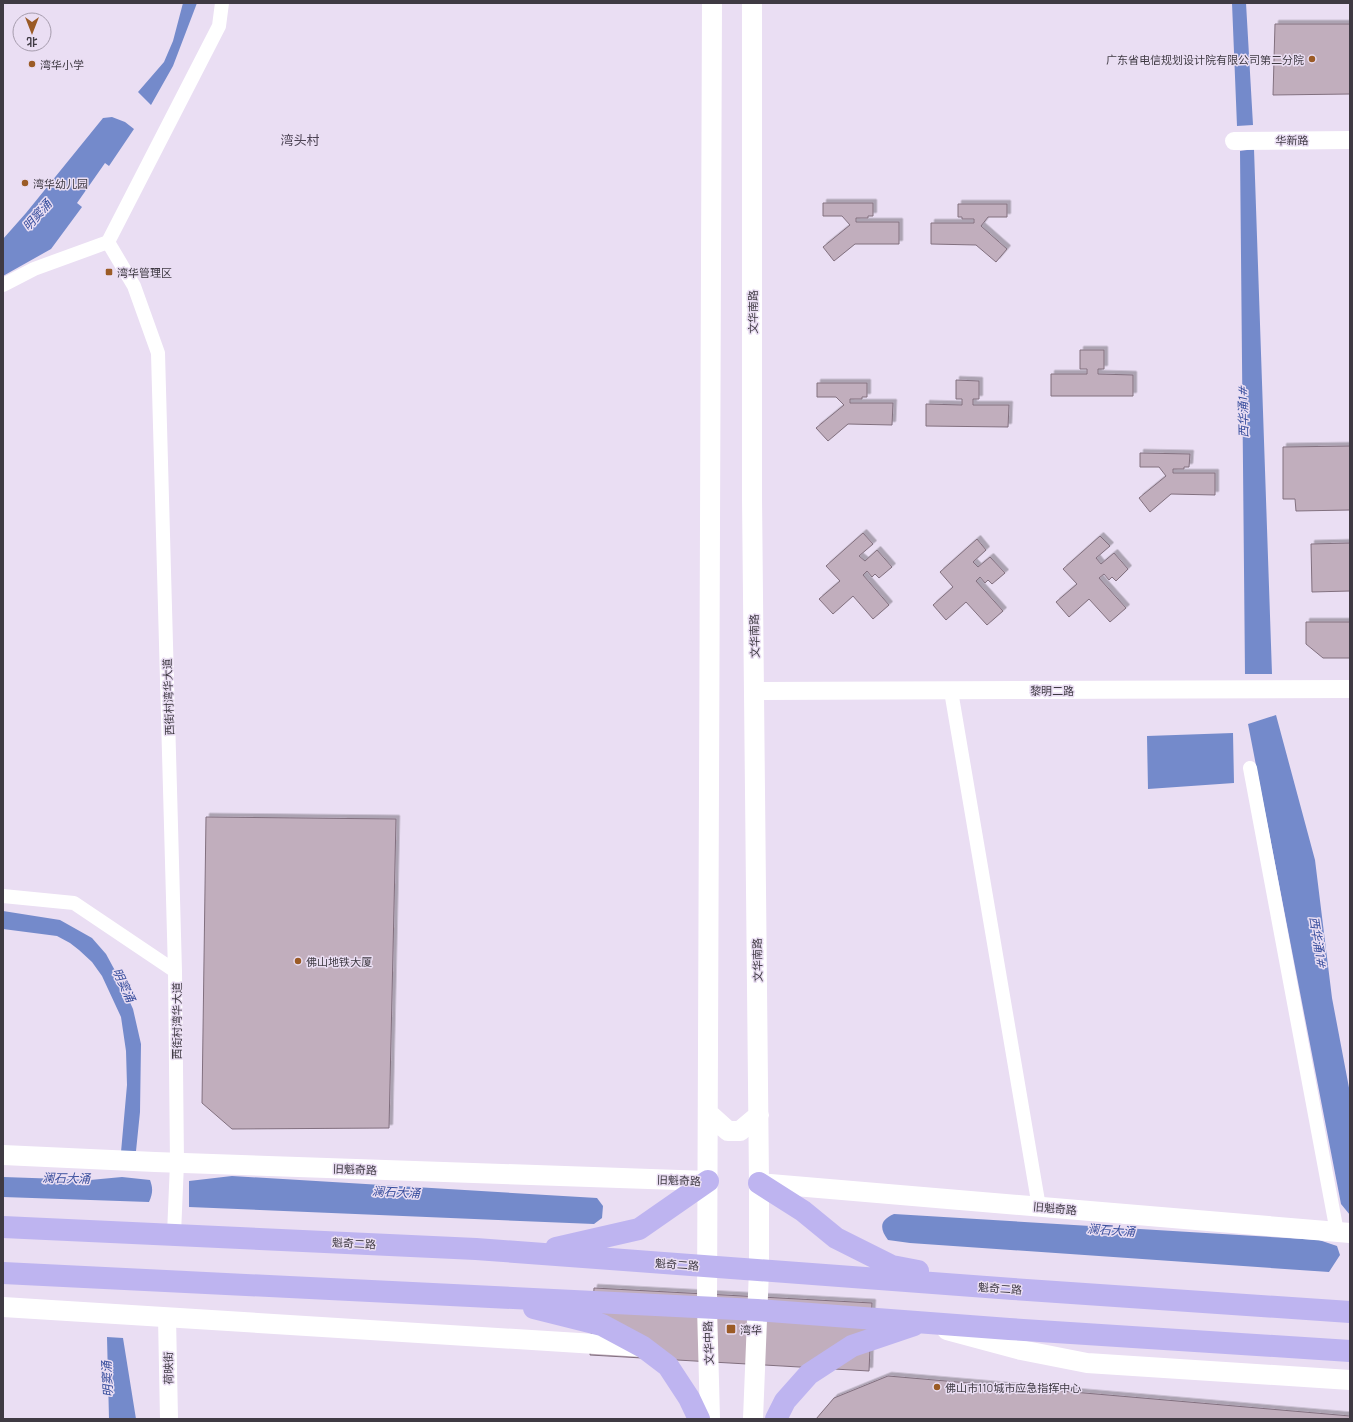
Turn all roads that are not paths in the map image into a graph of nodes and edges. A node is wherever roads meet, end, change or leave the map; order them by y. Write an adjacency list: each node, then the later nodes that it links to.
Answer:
1 (222, 3): 6 (street)
2 (712, 3): 14 (main road)
3 (752, 3): 10 (main road, 文华南路)
4 (1350, 140): 5 (street, 华新路)
5 (1234, 141)
6 (108, 242): 7 (street); 13 (street, 西街村湾华大道)
7 (3, 285)
8 (951, 690): 9 (street, 黎明二路); 10 (street, 黎明二路); 20 (street)
9 (1350, 690)
10 (754, 691): 15 (main road, 文华南路)
11 (1250, 768): 22 (street)
12 (3, 896): 13 (street)
13 (175, 971): 17 (street, 西街村湾华大道)
14 (708, 1113): 15 (main road); 18 (main road)
15 (758, 1115): 19 (main road, 文华南路)
16 (3, 1155): 17 (main road, 旧魁奇路)
17 (177, 1163): 18 (main road, 旧魁奇路); 23 (street, 西街村湾华大道)
18 (708, 1181): 24 (highway); 25 (main road)
19 (759, 1183): 20 (main road, 旧魁奇路); 26 (main road, 文华南路); 30 (highway)
20 (1039, 1207): 22 (main road, 旧魁奇路)
21 (3, 1227): 23 (highway, 魁奇二路)
22 (1344, 1232)
23 (174, 1234): 24 (highway, 魁奇二路)
24 (531, 1253): 25 (highway, 魁奇二路)
25 (708, 1266): 26 (highway, 魁奇二路); 33 (main road, 文华中路)
26 (758, 1270): 30 (highway, 魁奇二路); 34 (main road)
27 (3, 1273): 28 (highway)
28 (36, 1274): 29 (highway); 31 (highway)
29 (3, 1287)
30 (1013, 1289): 35 (highway, 魁奇二路)
31 (462, 1295): 33 (highway); 38 (highway)
32 (3, 1307): 36 (main road)
33 (707, 1307): 34 (highway); 43 (main road, 文华中路)
34 (757, 1310): 39 (highway); 44 (main road)
35 (1350, 1312)
36 (168, 1317): 38 (main road); 41 (street, 荷映街)
37 (920, 1323): 40 (main road); 45 (highway)
38 (643, 1347): 42 (highway)
39 (1350, 1351)
40 (1350, 1380)
41 (169, 1419)
42 (699, 1419)
43 (710, 1419)
44 (753, 1419)
45 (776, 1419)

